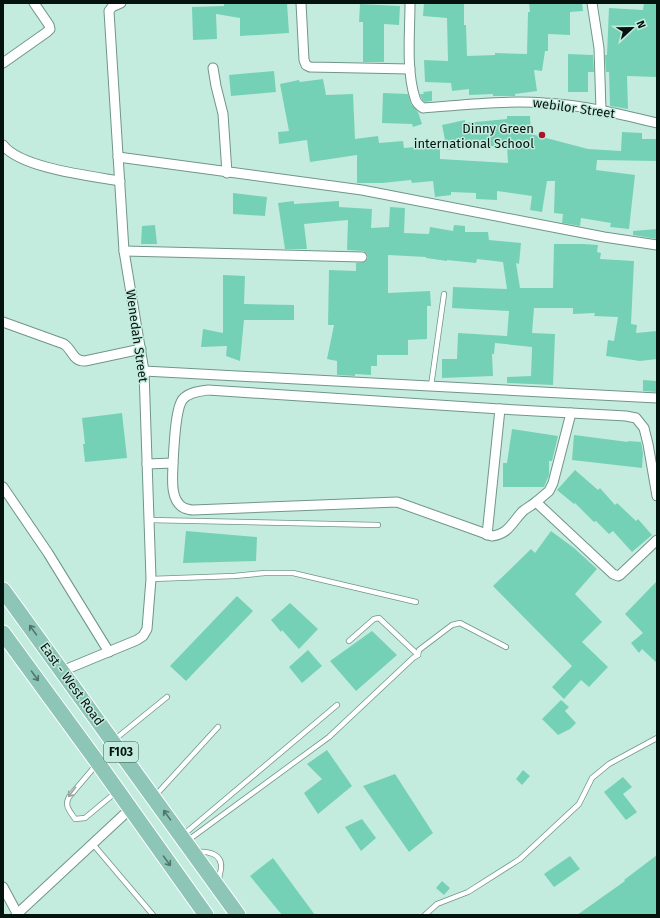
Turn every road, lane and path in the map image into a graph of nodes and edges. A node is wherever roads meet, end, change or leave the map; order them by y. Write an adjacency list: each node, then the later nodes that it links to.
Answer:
1 (34, 3): 6 (street)
2 (121, 3): 12 (street, Wenedah Street)
3 (301, 3): 8 (street)
4 (410, 3): 8 (street)
5 (592, 3): 9 (street)
6 (3, 62)
7 (213, 68): 13 (street)
8 (410, 69): 9 (street, webilor Street)
9 (601, 110): 10 (street, webilor Street)
10 (657, 123)
11 (3, 144): 14 (street)
12 (118, 157): 13 (street); 14 (street, Wenedah Street)
13 (227, 173): 15 (street)
14 (120, 181): 16 (street, Wenedah Street)
15 (657, 245)
16 (124, 252): 17 (street); 20 (street, Wenedah Street)
17 (362, 256)
18 (444, 294): 22 (lane)
19 (3, 322): 20 (street)
20 (141, 349): 21 (street, Wenedah Street)
21 (144, 371): 22 (street); 27 (street, Wenedah Street)
22 (431, 386): 23 (street)
23 (657, 398)
24 (500, 409): 25 (street); 26 (street); 33 (street)
25 (571, 413): 29 (street); 30 (street)
26 (173, 463): 27 (street); 33 (street)
27 (147, 464): 31 (street, Wenedah Street)
28 (3, 487): 41 (street)
29 (657, 496)
30 (536, 502): 33 (street); 34 (street)
31 (149, 520): 32 (lane); 35 (street, Wenedah Street)
32 (378, 525)
33 (487, 535)
34 (657, 540)
35 (151, 579): 37 (lane); 41 (street, Wenedah Street)
36 (3, 590): 43 (main road, East - West Road / F103, one-way to 36)
37 (416, 602)
38 (3, 633): 49 (main road, East - West Road / F103, one-way to 49)
39 (349, 641): 42 (lane)
40 (506, 647): 42 (lane)
41 (109, 652): 43 (street, Wenedah Street)
42 (418, 656): 54 (lane)
43 (62, 671): 48 (main road, East - West Road / F103)
44 (167, 697): 48 (lane)
45 (337, 705): 54 (lane)
46 (218, 727): 51 (lane)
47 (657, 738): 60 (lane)
48 (113, 741): 51 (main road, East - West Road / F103)
49 (98, 763): 50 (main road, East - West Road / F103); 50 (lane, one-way to 50)
50 (118, 791): 52 (main road, East - West Road / F103)
51 (154, 798): 54 (main road, East - West Road / F103, one-way to 51)
52 (130, 809): 53 (street); 58 (main road, East - West Road / F103, one-way to 58)
53 (92, 843): 56 (street); 57 (lane)
54 (187, 844): 59 (main road, East - West Road / F103)
55 (3, 887): 56 (street)
56 (17, 915)
57 (153, 915)
58 (206, 915)
59 (238, 915)
60 (424, 915)

